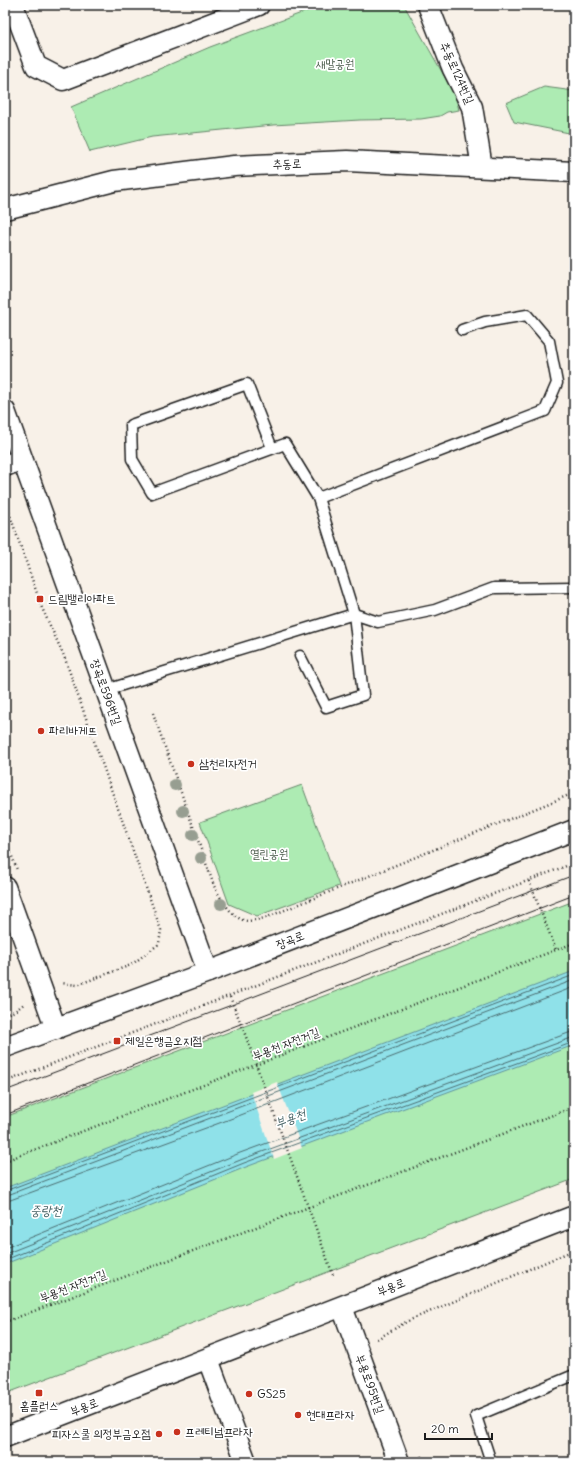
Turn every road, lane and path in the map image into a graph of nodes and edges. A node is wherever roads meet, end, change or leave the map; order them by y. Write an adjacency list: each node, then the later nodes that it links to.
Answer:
1 (14, 5): 2 (street)
2 (259, 5)
3 (428, 5): 4 (street, 추동로124번길)
4 (482, 167): 5 (street, 추동로); 6 (street, 추동로)
5 (574, 172)
6 (5, 209)
7 (462, 330): 11 (lane)
8 (5, 412): 10 (street, 장곡로596번길)
9 (272, 448): 9 (lane); 11 (lane)
10 (14, 462): 16 (street, 장곡로596번길)
11 (318, 498): 14 (lane)
12 (5, 501): 26 (path)
13 (574, 587): 14 (lane)
14 (354, 614): 15 (lane); 16 (lane)
15 (300, 656)
16 (106, 690): 25 (street, 장곡로596번길)
17 (153, 713): 18 (path)
18 (574, 793)
19 (574, 830): 25 (street, 장곡로)
20 (574, 863): 21 (path)
21 (529, 881): 24 (path); 27 (path)
22 (5, 887): 28 (street)
23 (574, 943): 24 (path, 부용천 자전거길)
24 (556, 950): 32 (path, 부용천 자전거길)
25 (208, 972): 28 (street, 장곡로)
26 (56, 983)
27 (230, 997): 30 (path); 35 (path, bridge)
28 (56, 1029): 29 (street, 장곡로)
29 (5, 1047)
30 (5, 1082)
31 (574, 1107): 37 (path, 부용천 자전거길)
32 (5, 1161)
33 (574, 1216): 36 (street, 부용로)
34 (574, 1250): 38 (path)
35 (333, 1275)
36 (342, 1307): 39 (street, 부용로); 44 (street, 부용로95번길)
37 (5, 1322)
38 (379, 1345)
39 (208, 1359): 41 (street, 부용로); 43 (street)
40 (574, 1376): 46 (lane)
41 (5, 1437)
42 (421, 1455): 45 (path)
43 (246, 1462)
44 (399, 1462)
45 (423, 1462)
46 (491, 1462)

